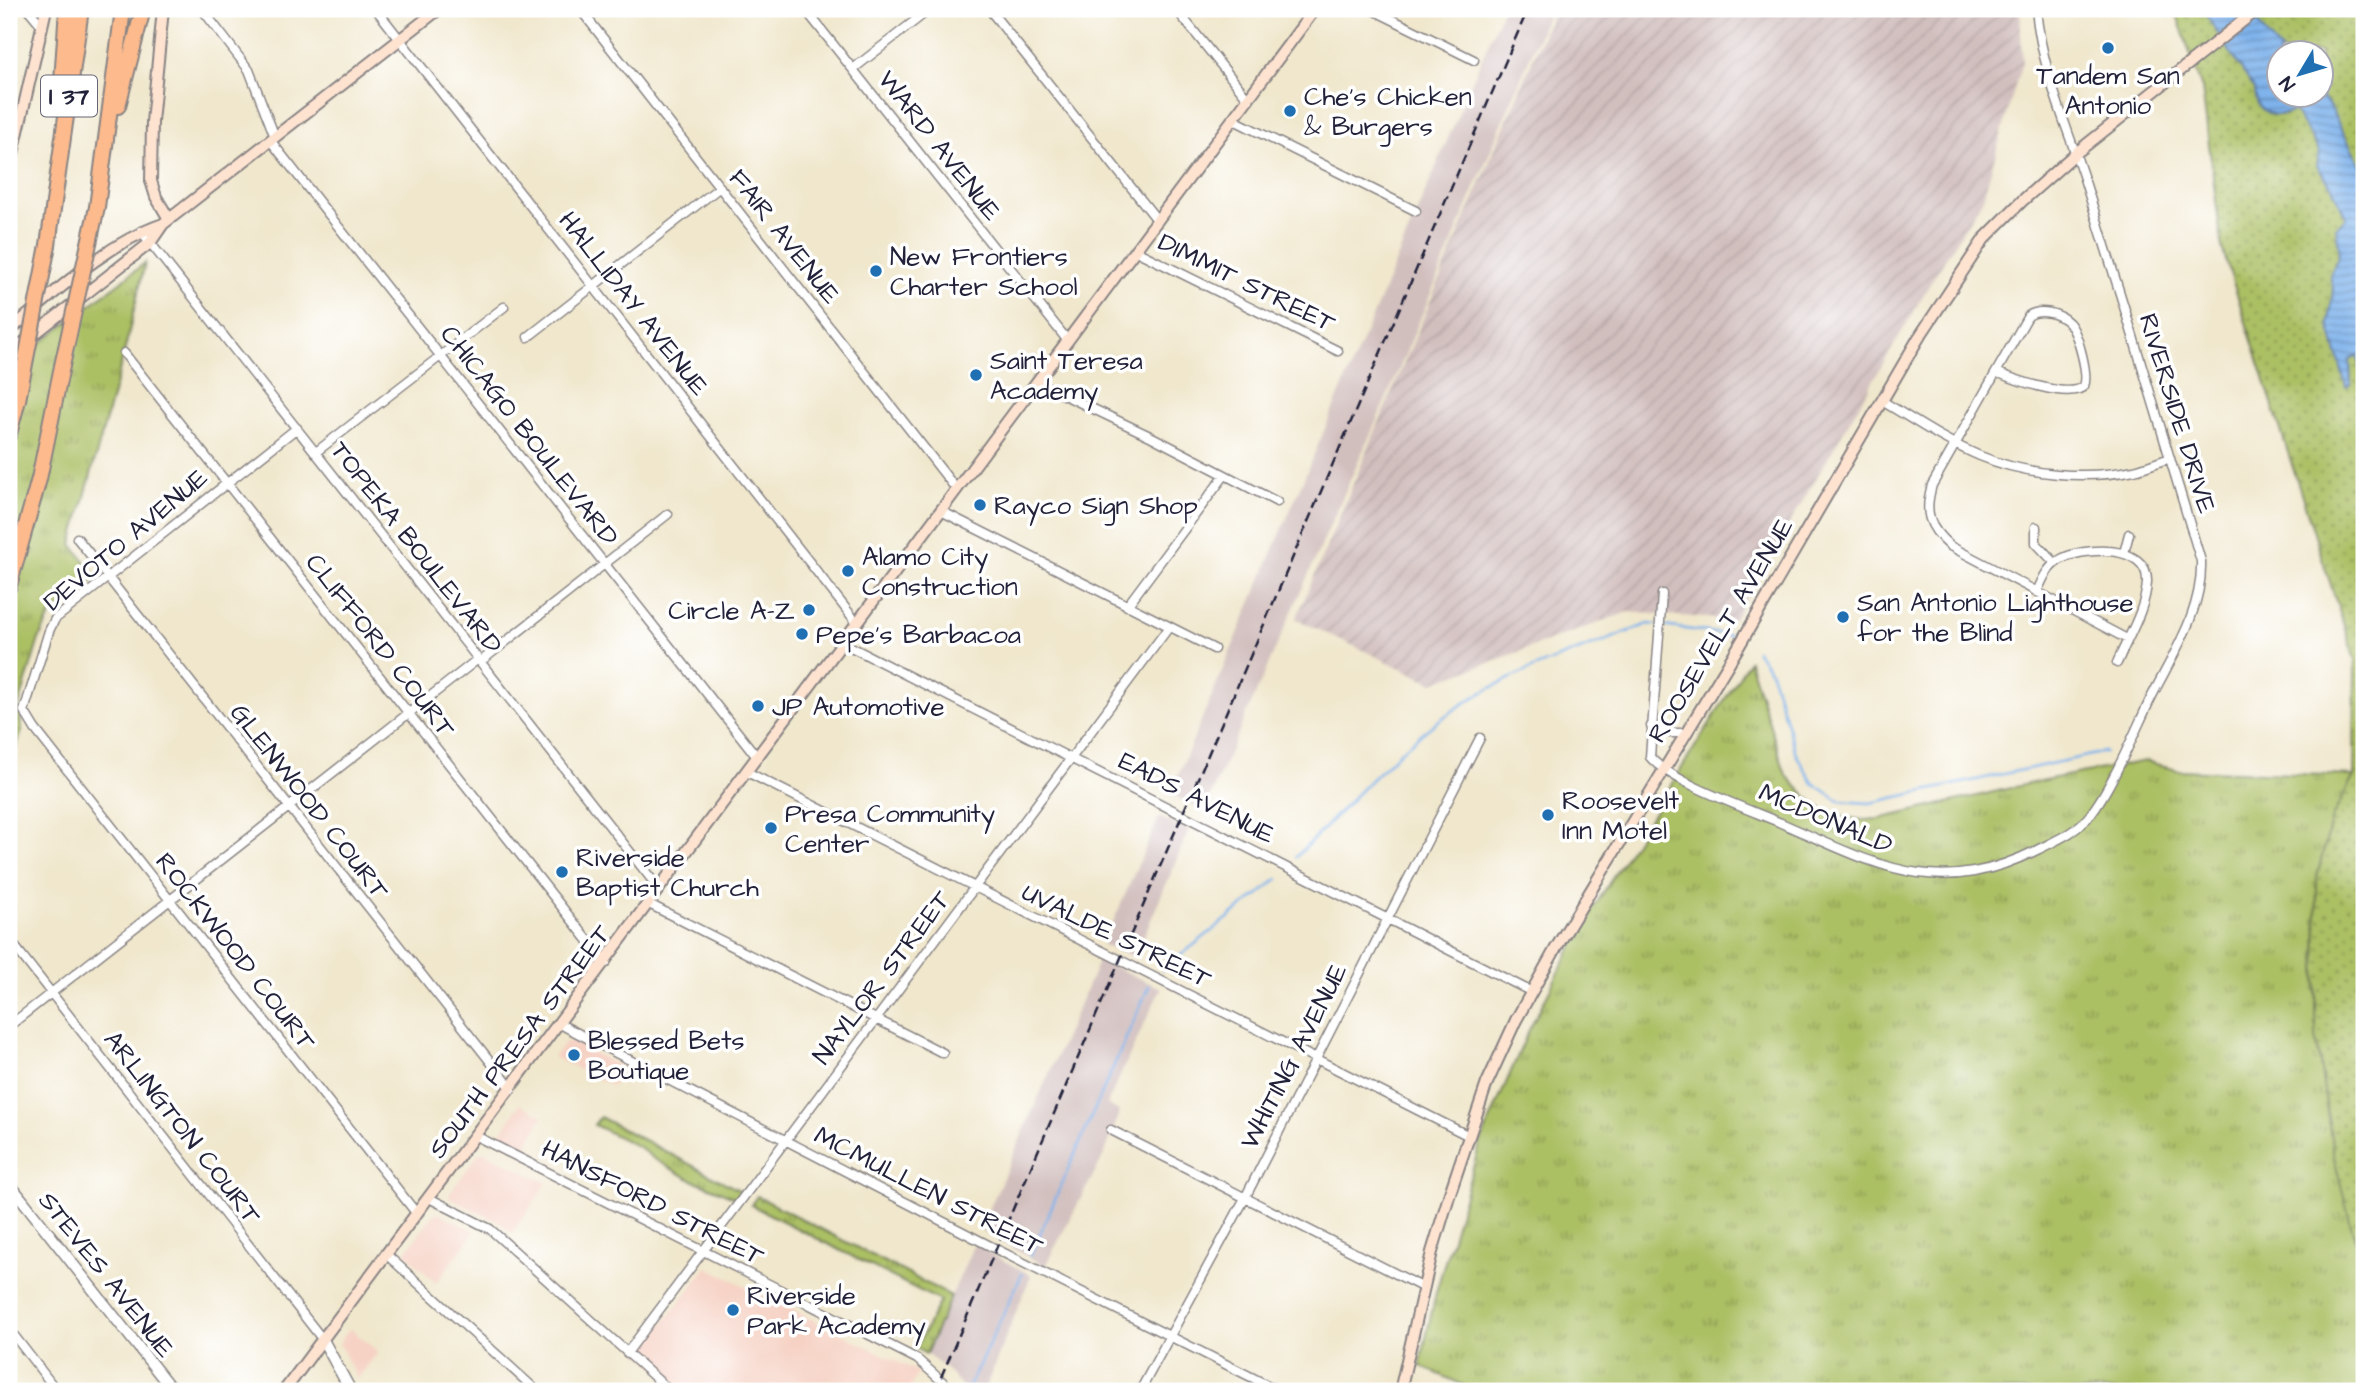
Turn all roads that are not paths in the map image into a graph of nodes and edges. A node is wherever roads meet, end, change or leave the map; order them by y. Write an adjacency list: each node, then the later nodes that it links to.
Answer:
1 (28, 9): 20 (street)
2 (46, 9): 20 (main road)
3 (67, 9): 30 (highway)
4 (81, 9): 30 (highway, I 37)
5 (123, 9): 29 (highway, I 37)
6 (143, 9): 29 (highway)
7 (163, 9): 33 (main road)
8 (202, 9): 26 (street, CHICAGO BOULEVARD)
9 (376, 9): 21 (street, HALLIDAY AVENUE)
10 (439, 9): 21 (main road)
11 (580, 9): 31 (street, FAIR AVENUE)
12 (805, 9): 23 (street, WARD AVENUE)
13 (930, 9): 23 (street)
14 (989, 9): 34 (street)
15 (1176, 9): 24 (street)
16 (1315, 9): 24 (main road, SOUTH PRESA STREET)
17 (1371, 9): 22 (street)
18 (2036, 9): 27 (street, RIVERSIDE DRIVE)
19 (2258, 9): 27 (main road, ROOSEVELT AVENUE)
20 (43, 27): 28 (main road)
21 (400, 40): 26 (main road); 38 (street, HALLIDAY AVENUE)
22 (1474, 60)
23 (853, 69): 42 (street, WARD AVENUE)
24 (1249, 100): 25 (main road, SOUTH PRESA STREET)
25 (1234, 120): 32 (street); 34 (main road, SOUTH PRESA STREET)
26 (272, 139): 33 (main road); 46 (street, CHICAGO BOULEVARD)
27 (2076, 153): 49 (main road, ROOSEVELT AVENUE); 54 (street, RIVERSIDE DRIVE)
28 (9, 171)
29 (102, 172): 68 (highway, I 37, bridge)
30 (58, 183): 51 (highway, I 37, bridge)
31 (720, 187): 38 (street); 57 (street, FAIR AVENUE)
32 (1416, 211)
33 (166, 221): 35 (main road); 36 (main road)
34 (1158, 221): 37 (main road, SOUTH PRESA STREET)
35 (141, 231): 36 (street, TOPEKA BOULEVARD); 40 (main road)
36 (150, 243): 45 (main road); 50 (street, TOPEKA BOULEVARD)
37 (1136, 251): 42 (main road, SOUTH PRESA STREET); 43 (street, DIMMIT STREET)
38 (593, 285): 41 (street); 72 (street, HALLIDAY AVENUE)
39 (504, 307): 46 (street)
40 (9, 330)
41 (528, 337)
42 (1068, 341): 48 (main road, SOUTH PRESA STREET)
43 (1338, 351)
44 (124, 353): 56 (street, CLIFFORD COURT)
45 (9, 354)
46 (440, 356): 53 (street); 65 (street, CHICAGO BOULEVARD)
47 (1996, 373): 47 (street); 52 (street)
48 (1037, 382): 55 (street); 57 (main road, SOUTH PRESA STREET)
49 (1882, 401): 52 (street); 82 (main road, ROOSEVELT AVENUE)
50 (297, 428): 53 (street, TOPEKA BOULEVARD); 56 (street, DEVOTO AVENUE)
51 (9, 434)
52 (1956, 443): 54 (street); 69 (street)
53 (316, 452): 77 (street, TOPEKA BOULEVARD)
54 (2170, 458): 89 (street, RIVERSIDE DRIVE)
55 (1224, 476): 58 (street); 71 (street)
56 (226, 482): 67 (street, DEVOTO AVENUE); 80 (street, CLIFFORD COURT)
57 (957, 490): 59 (main road, SOUTH PRESA STREET)
58 (1277, 502)
59 (941, 511): 71 (street); 72 (main road, SOUTH PRESA STREET)
60 (668, 514): 65 (street)
61 (2036, 527): 66 (street)
62 (2129, 534): 64 (street)
63 (77, 538): 67 (street, GLENWOOD COURT)
64 (2124, 553): 66 (street); 74 (street)
65 (605, 563): 77 (street); 84 (street, CHICAGO BOULEVARD)
66 (2055, 563): 69 (street)
67 (107, 578): 79 (street, DEVOTO AVENUE); 88 (street, GLENWOOD COURT)
68 (9, 586)
69 (2037, 592): 74 (street)
70 (1662, 594): 81 (street)
71 (1128, 606): 73 (street)
72 (857, 623): 75 (main road, SOUTH PRESA STREET)
73 (1169, 626): 76 (street); 85 (street, NAYLOR STREET)
74 (2127, 639): 78 (street)
75 (843, 643): 84 (main road, SOUTH PRESA STREET); 85 (street, EADS AVENUE)
76 (1214, 649)
77 (479, 660): 80 (street); 91 (street, TOPEKA BOULEVARD)
78 (2117, 663)
79 (24, 712): 92 (street, ROCKWOOD COURT)
80 (408, 713): 88 (street); 96 (street, CLIFFORD COURT)
81 (1651, 726): 82 (street); 86 (street)
82 (1686, 733): 86 (main road, ROOSEVELT AVENUE)
83 (1480, 737): 94 (street, WHITING AVENUE)
84 (757, 757): 87 (main road, SOUTH PRESA STREET)
85 (1071, 758): 90 (street, NAYLOR STREET); 94 (street, EADS AVENUE)
86 (1664, 770): 89 (street, MCDONALD); 98 (main road, ROOSEVELT AVENUE)
87 (747, 772): 90 (street, UVALDE STREET); 91 (main road, SOUTH PRESA STREET)
88 (288, 806): 92 (street); 104 (street, GLENWOOD COURT)
89 (2090, 816)
90 (975, 888): 99 (street, NAYLOR STREET); 103 (street, UVALDE STREET)
91 (660, 890): 93 (main road, SOUTH PRESA STREET)
92 (169, 900): 97 (street); 112 (street, ROCKWOOD COURT)
93 (649, 904): 96 (main road, SOUTH PRESA STREET); 99 (street)
94 (1387, 917): 98 (street, EADS AVENUE); 103 (street, WHITING AVENUE)
95 (9, 939): 97 (street, ARLINGTON COURT)
96 (606, 963): 100 (main road, SOUTH PRESA STREET)
97 (51, 992): 101 (street); 118 (street, ARLINGTON COURT)
98 (1532, 992): 107 (main road, ROOSEVELT AVENUE)
99 (876, 1019): 102 (street); 108 (street, NAYLOR STREET)
100 (560, 1024): 104 (main road, SOUTH PRESA STREET); 108 (street, MCMULLEN STREET)
101 (9, 1026)
102 (943, 1053)
103 (1316, 1058): 107 (street, UVALDE STREET); 111 (street, WHITING AVENUE)
104 (512, 1089): 106 (main road, SOUTH PRESA STREET)
105 (1111, 1130): 111 (street)
106 (476, 1136): 110 (main road, SOUTH PRESA STREET); 113 (street, HANSFORD STREET)
107 (1469, 1136): 115 (main road, ROOSEVELT AVENUE)
108 (787, 1140): 113 (street, NAYLOR STREET); 117 (street, MCMULLEN STREET)
109 (9, 1183): 121 (street, STEVES AVENUE)
110 (429, 1198): 112 (main road, SOUTH PRESA STREET); 119 (street)
111 (1245, 1198): 115 (street); 117 (street, WHITING AVENUE)
112 (417, 1214): 114 (main road, SOUTH PRESA STREET)
113 (704, 1251): 119 (street, NAYLOR STREET); 126 (street, HANSFORD STREET)
114 (387, 1255): 118 (main road, SOUTH PRESA STREET); 124 (street)
115 (1424, 1288): 129 (main road, ROOSEVELT AVENUE)
116 (9, 1329): 120 (street)
117 (1171, 1338): 127 (street, WHITING AVENUE); 128 (street, MCMULLEN STREET)
118 (323, 1340): 122 (main road, SOUTH PRESA STREET); 123 (street)
119 (627, 1353): 125 (street)
120 (57, 1391)
121 (173, 1391)
122 (284, 1391)
123 (351, 1391)
124 (537, 1391)
125 (670, 1391)
126 (953, 1391)
127 (1140, 1391)
128 (1279, 1391)
129 (1400, 1391)

